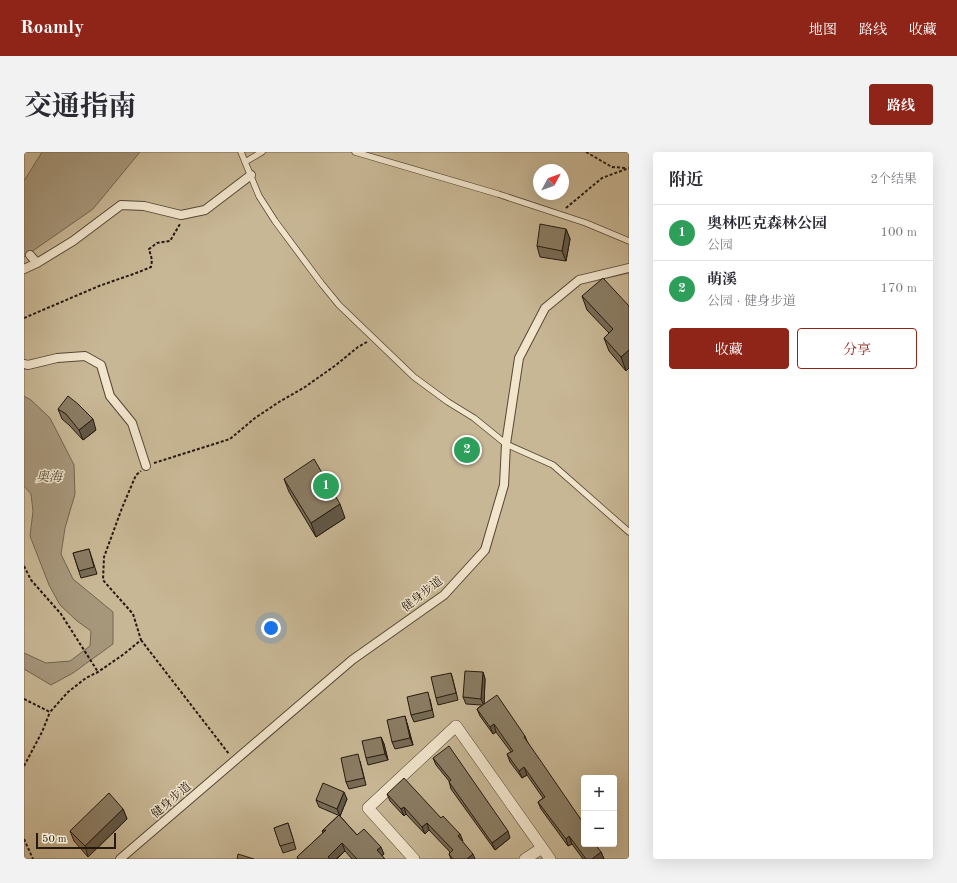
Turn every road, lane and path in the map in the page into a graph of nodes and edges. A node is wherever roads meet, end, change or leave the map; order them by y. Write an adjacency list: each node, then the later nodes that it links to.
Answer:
1 (241, 152): 5 (lane)
2 (262, 152): 5 (lane)
3 (355, 152): 9 (lane)
4 (586, 152): 6 (path)
5 (245, 162): 7 (lane)
6 (628, 168): 9 (path)
7 (251, 175): 8 (street); 16 (lane)
8 (186, 214): 12 (street); 15 (path)
9 (559, 214): 10 (lane)
10 (629, 241)
11 (30, 255): 12 (street)
12 (37, 263): 14 (street)
13 (629, 268): 18 (street, 健身步道)
14 (24, 269)
15 (24, 318)
16 (374, 338): 18 (lane); 19 (path)
17 (24, 364): 19 (street)
18 (506, 444): 20 (lane); 26 (street, 健身步道)
19 (146, 466): 22 (path)
20 (629, 532)
21 (24, 566): 23 (path)
22 (141, 640): 23 (path); 26 (path)
23 (98, 672): 25 (path)
24 (24, 699): 25 (path)
25 (50, 712): 27 (path)
26 (234, 761): 31 (street, 健身步道)
27 (24, 766)
28 (24, 839): 30 (path)
29 (542, 848): 32 (street); 33 (street); 34 (street)
30 (33, 859)
31 (120, 859)
32 (414, 859)
33 (525, 859)
34 (550, 859)

